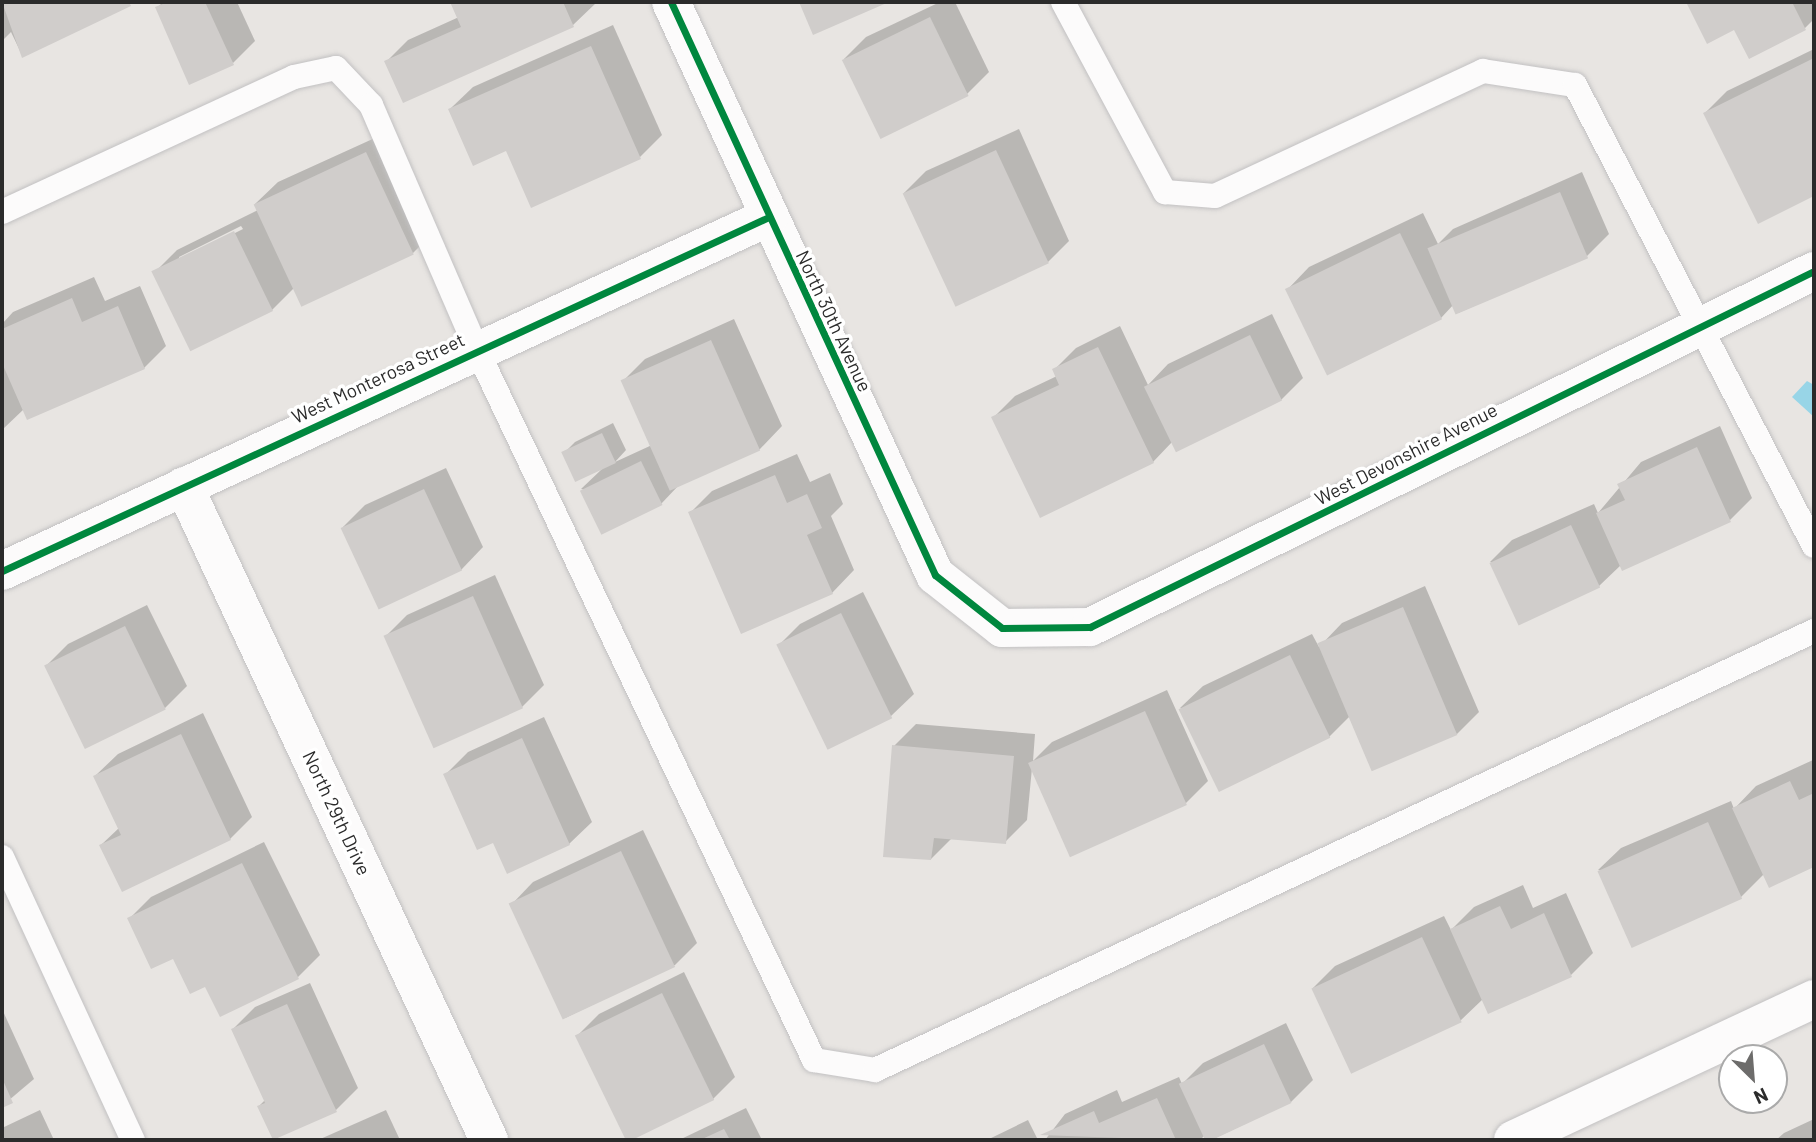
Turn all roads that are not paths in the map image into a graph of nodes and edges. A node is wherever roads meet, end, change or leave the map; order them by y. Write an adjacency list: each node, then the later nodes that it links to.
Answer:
1 (671, 2): 4 (street, North 30th Avenue)
2 (1063, 2): 6 (lane)
3 (2, 212): 7 (lane)
4 (769, 217): 7 (street, West Monterosa Street); 11 (street, North 30th Avenue)
5 (1814, 271): 6 (street, West Devonshire Avenue)
6 (1699, 325): 9 (lane); 11 (street, West Devonshire Avenue)
7 (477, 350): 8 (street, West Monterosa Street); 12 (lane)
8 (184, 485): 10 (street, West Monterosa Street); 16 (street, North 29th Drive)
9 (1814, 546)
10 (2, 570)
11 (1002, 628)
12 (1814, 631)
13 (2, 857): 15 (lane)
14 (1814, 999): 17 (street)
15 (133, 1140)
16 (489, 1140)
17 (1513, 1140)

